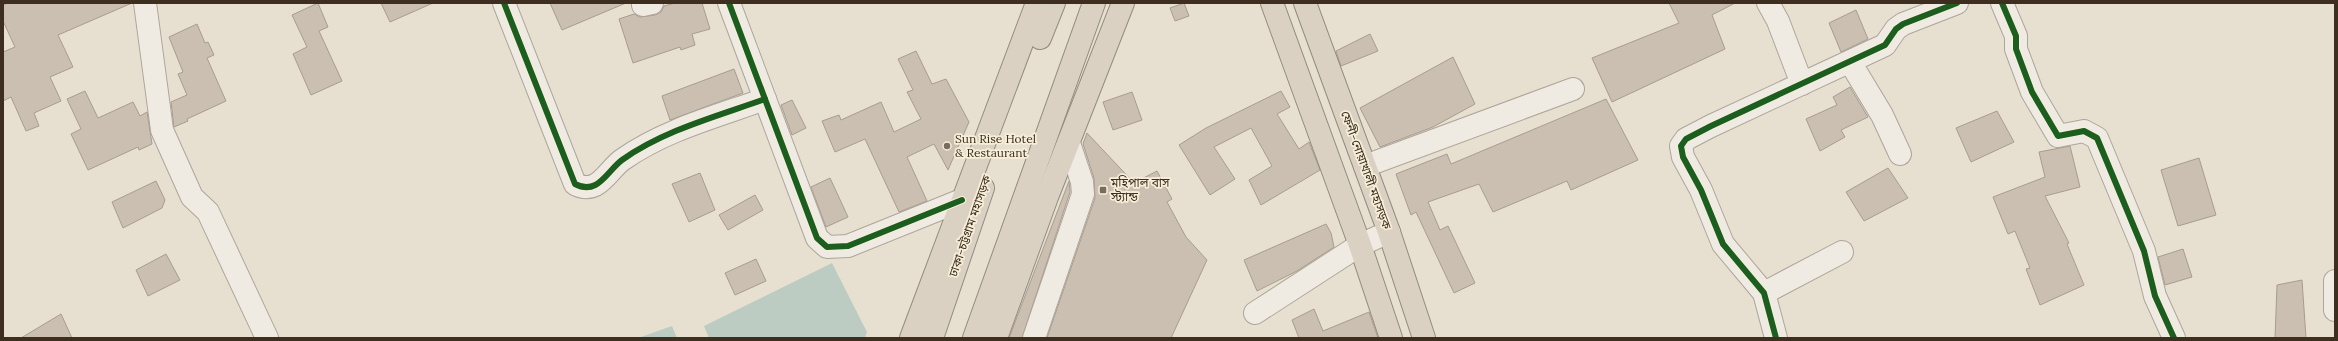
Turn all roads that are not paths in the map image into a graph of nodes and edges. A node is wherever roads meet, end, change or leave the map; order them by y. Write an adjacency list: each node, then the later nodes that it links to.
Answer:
1 (144, 3): 28 (street)
2 (504, 3): 16 (street)
3 (729, 3): 16 (street)
4 (1037, 3): 20 (highway)
5 (1054, 3): 30 (highway, ঢাকা-চট্টগ্রাম মহাসড়ক)
6 (1094, 3): 31 (highway)
7 (1123, 3): 17 (highway)
8 (1272, 3): 22 (highway)
9 (1305, 3): 19 (highway, ফেনী-নোয়াখালী মহাসড়ক)
10 (1768, 3): 14 (street)
11 (1957, 3): 13 (street)
12 (2002, 3): 37 (street)
13 (1850, 62): 14 (street); 18 (street)
14 (1802, 84): 25 (street)
15 (1573, 89): 19 (street)
16 (766, 99): 20 (street)
17 (1069, 143): 32 (highway); 33 (street)
18 (1900, 154)
19 (1365, 166): 21 (highway, ফেনী-নোয়াখালী মহাসড়ক)
20 (962, 200): 29 (highway)
21 (1389, 232): 22 (street); 35 (highway, ফেনী-নোয়াখালী মহাসড়ক)
22 (1360, 245): 27 (street); 34 (highway)
23 (1842, 252): 25 (street)
24 (2335, 281): 26 (street)
25 (1764, 293): 36 (street)
26 (2335, 310)
27 (1255, 313)
28 (267, 338)
29 (910, 338)
30 (932, 338)
31 (974, 338)
32 (996, 338)
33 (1034, 338)
34 (1391, 338)
35 (1424, 338)
36 (1776, 338)
37 (2174, 338)

